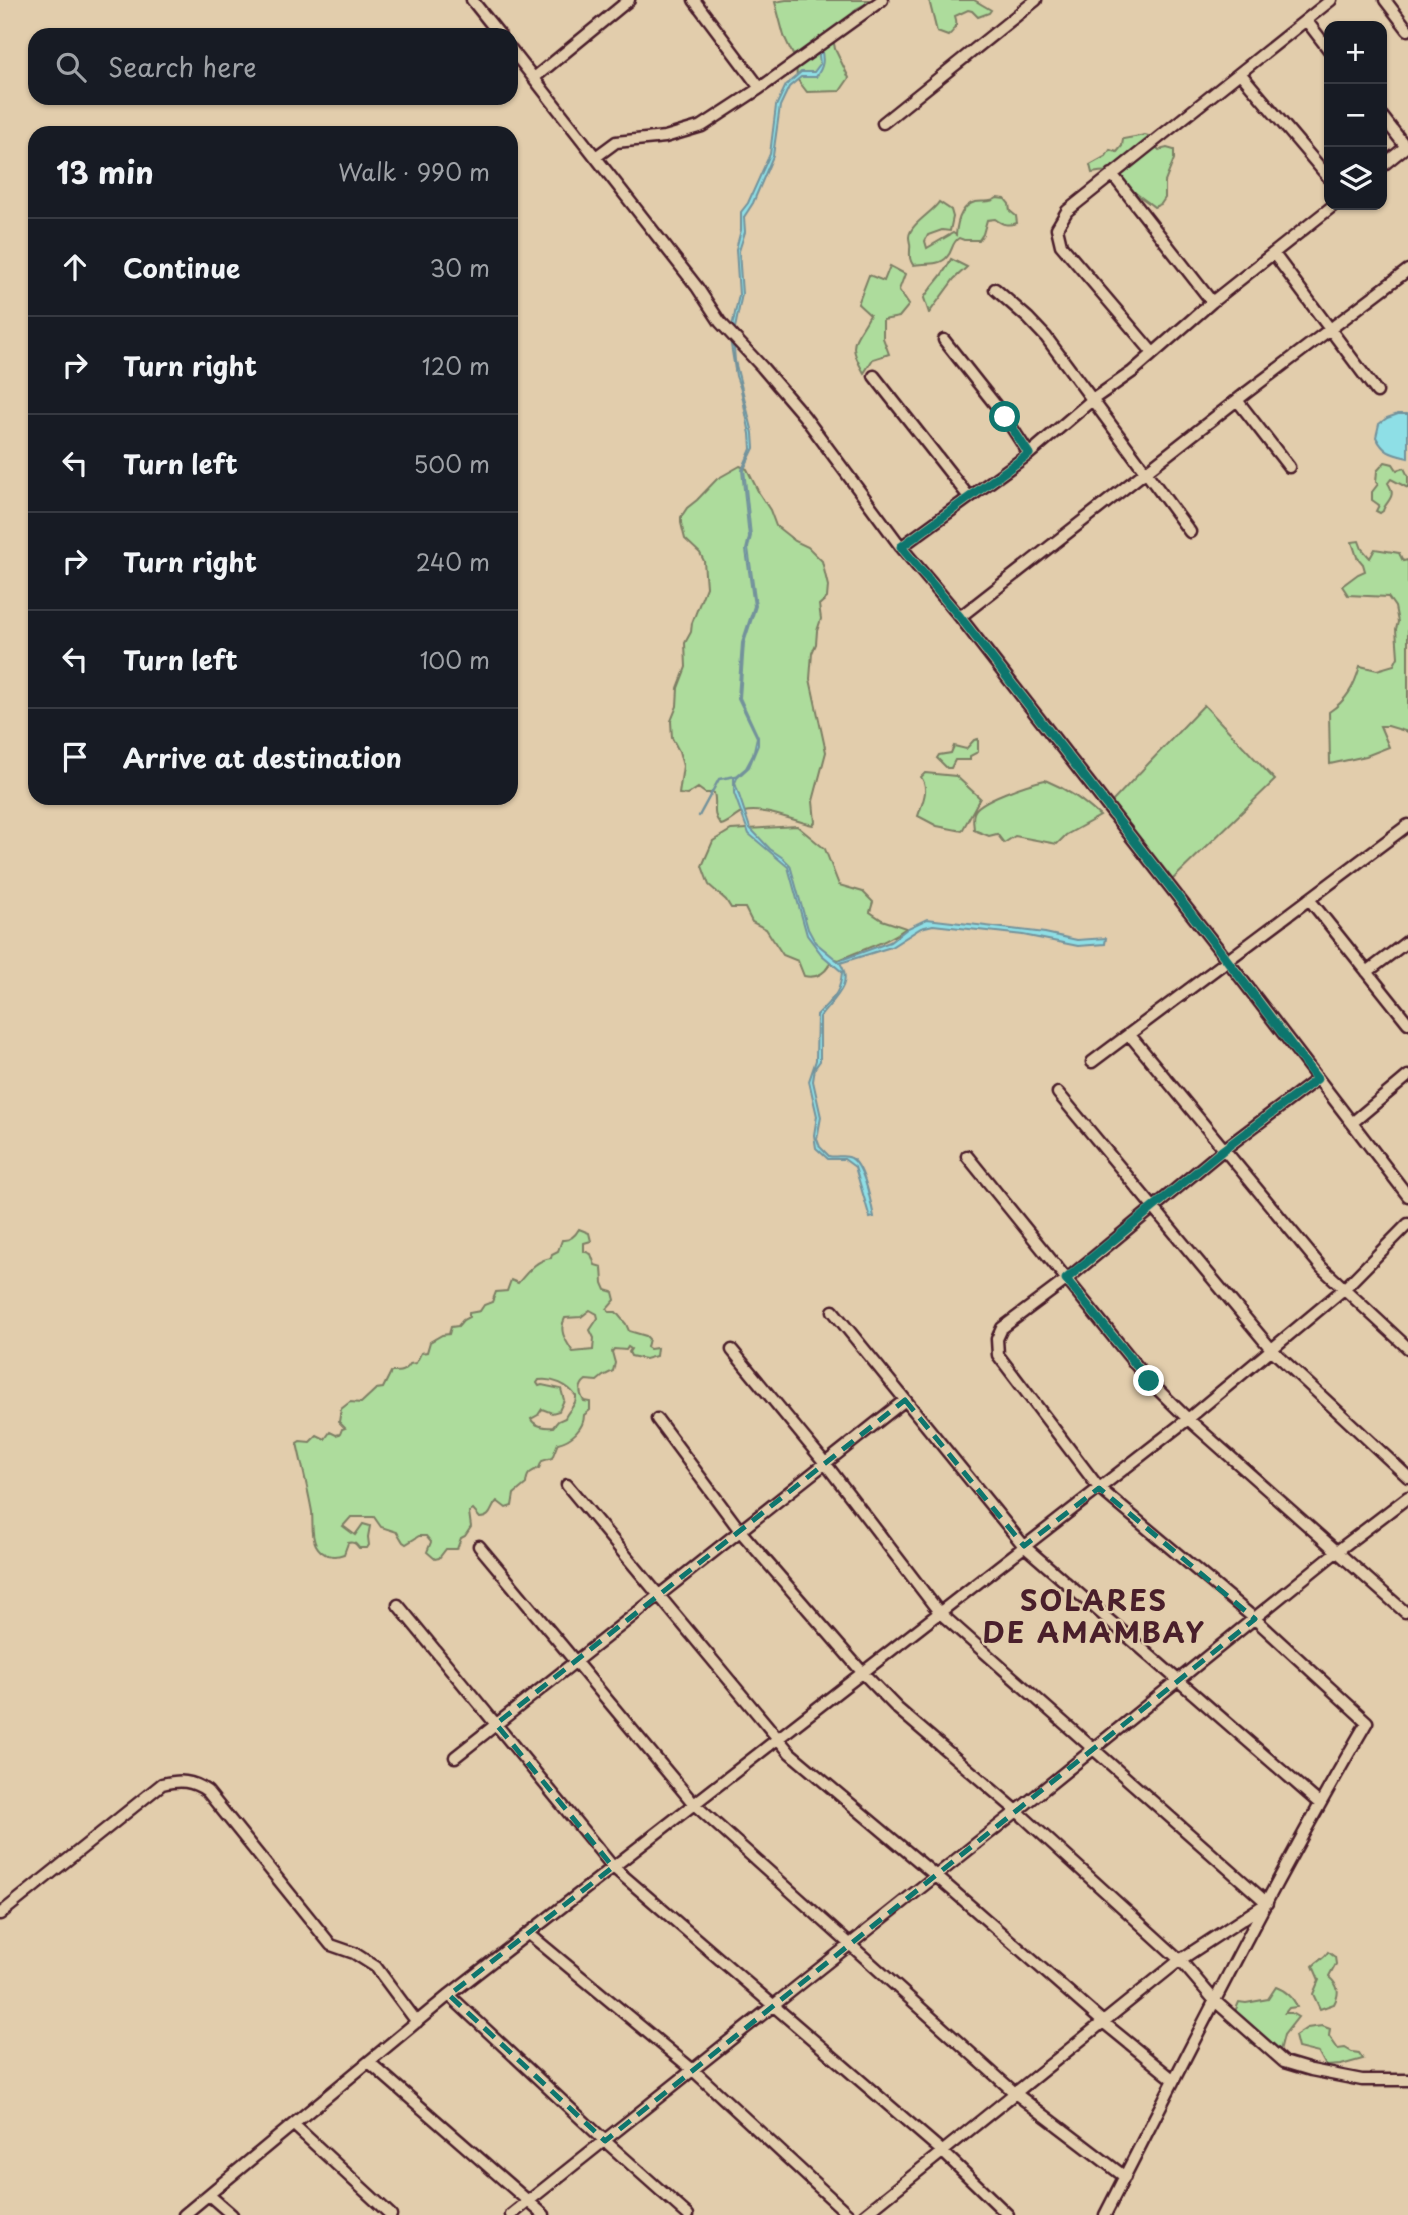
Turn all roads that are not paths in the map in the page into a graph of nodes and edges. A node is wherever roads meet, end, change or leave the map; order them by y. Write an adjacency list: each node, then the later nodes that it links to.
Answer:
1 (473, 0): 9 (street)
2 (629, 0): 14 (street)
3 (694, 0): 15 (street)
4 (882, 0): 15 (street)
5 (1036, 0): 17 (street)
6 (1331, 0): 8 (street)
7 (1385, 0): 10 (street)
8 (1306, 20): 11 (street); 13 (street)
9 (495, 28)
10 (1408, 30)
11 (1324, 43)
12 (518, 57): 14 (street)
13 (1240, 73): 21 (street); 22 (street)
14 (534, 78): 19 (street)
15 (760, 88): 19 (street)
16 (1387, 122): 18 (street)
17 (883, 123)
18 (1407, 146): 20 (street)
19 (597, 156): 40 (street)
20 (1387, 162)
21 (1324, 172)
22 (1112, 174): 27 (street); 30 (street)
23 (1328, 210): 24 (street)
24 (1273, 254): 27 (street); 28 (street)
25 (1408, 270): 28 (street)
26 (995, 289): 33 (street)
27 (1212, 302): 30 (street)
28 (1331, 330): 32 (street); 34 (street)
29 (944, 341): 35 (street)
30 (1153, 353): 33 (street)
31 (874, 376): 38 (street)
32 (1377, 392)
33 (1092, 400): 35 (street); 37 (street)
34 (1237, 400): 36 (street); 37 (street)
35 (1029, 454): 38 (street)
36 (1289, 467)
37 (1146, 472): 39 (street); 41 (street)
38 (969, 497): 40 (street)
39 (1190, 532)
40 (901, 547): 41 (street)
41 (960, 617): 45 (street)
42 (1408, 825): 43 (street)
43 (1310, 900): 45 (street); 46 (street)
44 (1408, 942): 46 (street)
45 (1227, 960): 48 (street); 51 (street)
46 (1367, 972): 47 (street)
47 (1408, 1023)
48 (1129, 1034): 49 (street); 54 (street)
49 (1092, 1062)
50 (1408, 1076): 53 (street)
51 (1317, 1079): 53 (street); 54 (street)
52 (1058, 1093): 57 (street)
53 (1352, 1123): 56 (street)
54 (1223, 1150): 57 (street); 60 (street)
55 (967, 1156): 59 (street)
56 (1408, 1196)
57 (1152, 1208): 59 (street); 64 (street)
58 (1408, 1224): 60 (street)
59 (1066, 1279): 67 (street); 71 (street)
60 (1345, 1288): 62 (street); 64 (street)
61 (833, 1311): 65 (street)
62 (1408, 1348)
63 (732, 1350): 68 (street)
64 (1272, 1350): 67 (street); 69 (street)
65 (905, 1400): 68 (street); 75 (street)
66 (657, 1419): 73 (street)
67 (1188, 1419): 71 (street); 76 (street)
68 (825, 1463): 73 (street); 79 (street)
69 (1408, 1477)
70 (567, 1485): 77 (street)
71 (1099, 1488): 75 (street); 81 (street)
72 (1408, 1497): 76 (street)
73 (741, 1530): 77 (street); 83 (street)
74 (479, 1546): 82 (street)
75 (1024, 1546): 79 (street); 84 (street)
76 (1336, 1552): 80 (street); 81 (street)
77 (659, 1595): 82 (street); 86 (street)
78 (398, 1605): 85 (street)
79 (939, 1612): 83 (street); 87 (street)
80 (1405, 1612)
81 (1255, 1619): 84 (street); 89 (street)
82 (575, 1661): 85 (street); 90 (street)
83 (863, 1673): 86 (street); 91 (street)
84 (1178, 1681): 87 (street); 89 (street)
85 (496, 1724): 88 (street); 92 (street)
86 (778, 1738): 90 (street); 93 (street)
87 (1091, 1750): 91 (street); 94 (street)
88 (455, 1757)
89 (1320, 1803): 94 (street)
90 (694, 1804): 92 (street); 97 (street)
91 (1017, 1811): 93 (street); 98 (street)
92 (613, 1867): 96 (street); 101 (street)
93 (935, 1875): 97 (street); 103 (street)
94 (1266, 1903): 98 (street); 100 (street)
95 (0, 1914): 102 (street)
96 (528, 1933): 99 (street); 105 (street)
97 (850, 1944): 101 (street); 108 (street)
98 (1180, 1959): 100 (street); 103 (street)
99 (449, 1995): 102 (street); 110 (street)
100 (1215, 2001): 106 (street); 107 (street)
101 (774, 2006): 105 (street); 111 (street)
102 (416, 2022): 104 (street)
103 (1103, 2022): 106 (street); 108 (street)
104 (369, 2062): 109 (street); 114 (street)
105 (693, 2070): 110 (street); 121 (street)
106 (1174, 2080): 112 (street)
107 (1408, 2080)
108 (1015, 2093): 111 (street); 112 (street)
109 (294, 2125): 113 (street); 117 (street)
110 (605, 2141): 114 (street); 120 (street)
111 (943, 2152): 122 (street); 123 (street)
112 (1125, 2177): 124 (street)
113 (209, 2194): 115 (street); 116 (street)
114 (528, 2202): 118 (street); 119 (street)
115 (184, 2215)
116 (232, 2215)
117 (391, 2215)
118 (511, 2215)
119 (544, 2215)
120 (688, 2215)
121 (849, 2215)
122 (864, 2215)
123 (1008, 2215)
124 (1105, 2215)

